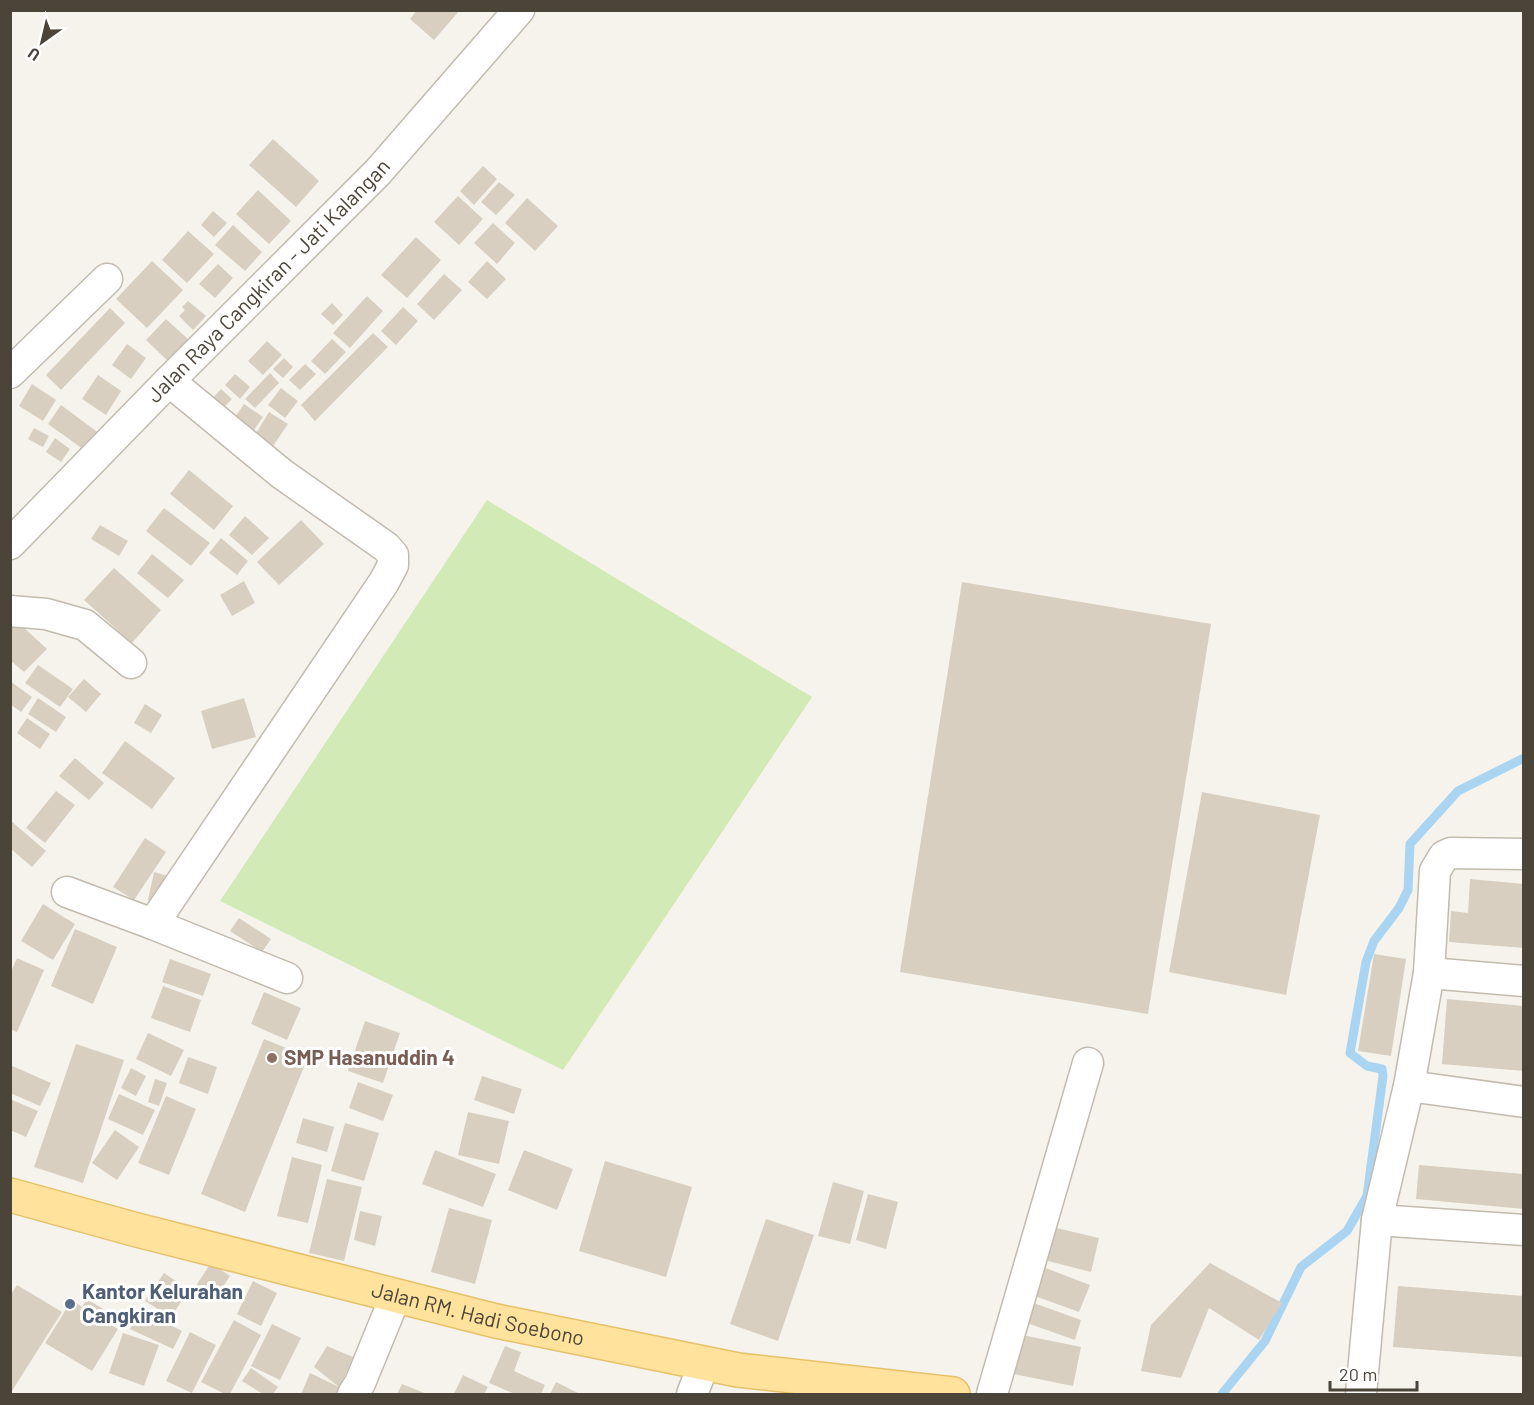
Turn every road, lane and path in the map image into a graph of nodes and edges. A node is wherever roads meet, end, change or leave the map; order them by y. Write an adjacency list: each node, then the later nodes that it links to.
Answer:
1 (519, 10): 4 (street, Jalan Raya Cangkiran - Jati Kalangan)
2 (107, 279): 3 (street)
3 (10, 373)
4 (169, 381): 5 (street, Jalan Raya Cangkiran - Jati Kalangan); 10 (street)
5 (10, 544)
6 (10, 611): 7 (street)
7 (131, 663)
8 (1524, 854): 11 (street)
9 (67, 892): 10 (street)
10 (153, 924): 12 (street)
11 (1429, 973): 13 (street); 15 (street)
12 (287, 978)
13 (1524, 981)
14 (1088, 1064): 26 (street)
15 (1409, 1086): 16 (street); 18 (street)
16 (1524, 1102)
17 (10, 1195): 20 (main road, Jalan RM. Hadi Soebono)
18 (1377, 1220): 19 (street); 27 (street)
19 (1524, 1230)
20 (396, 1295): 21 (main road, Jalan RM. Hadi Soebono); 23 (street)
21 (704, 1364): 22 (main road, Jalan RM. Hadi Soebono); 24 (street)
22 (826, 1388): 25 (main road, Jalan RM. Hadi Soebono)
23 (353, 1395)
24 (692, 1395)
25 (953, 1395)
26 (992, 1395)
27 (1361, 1395)

